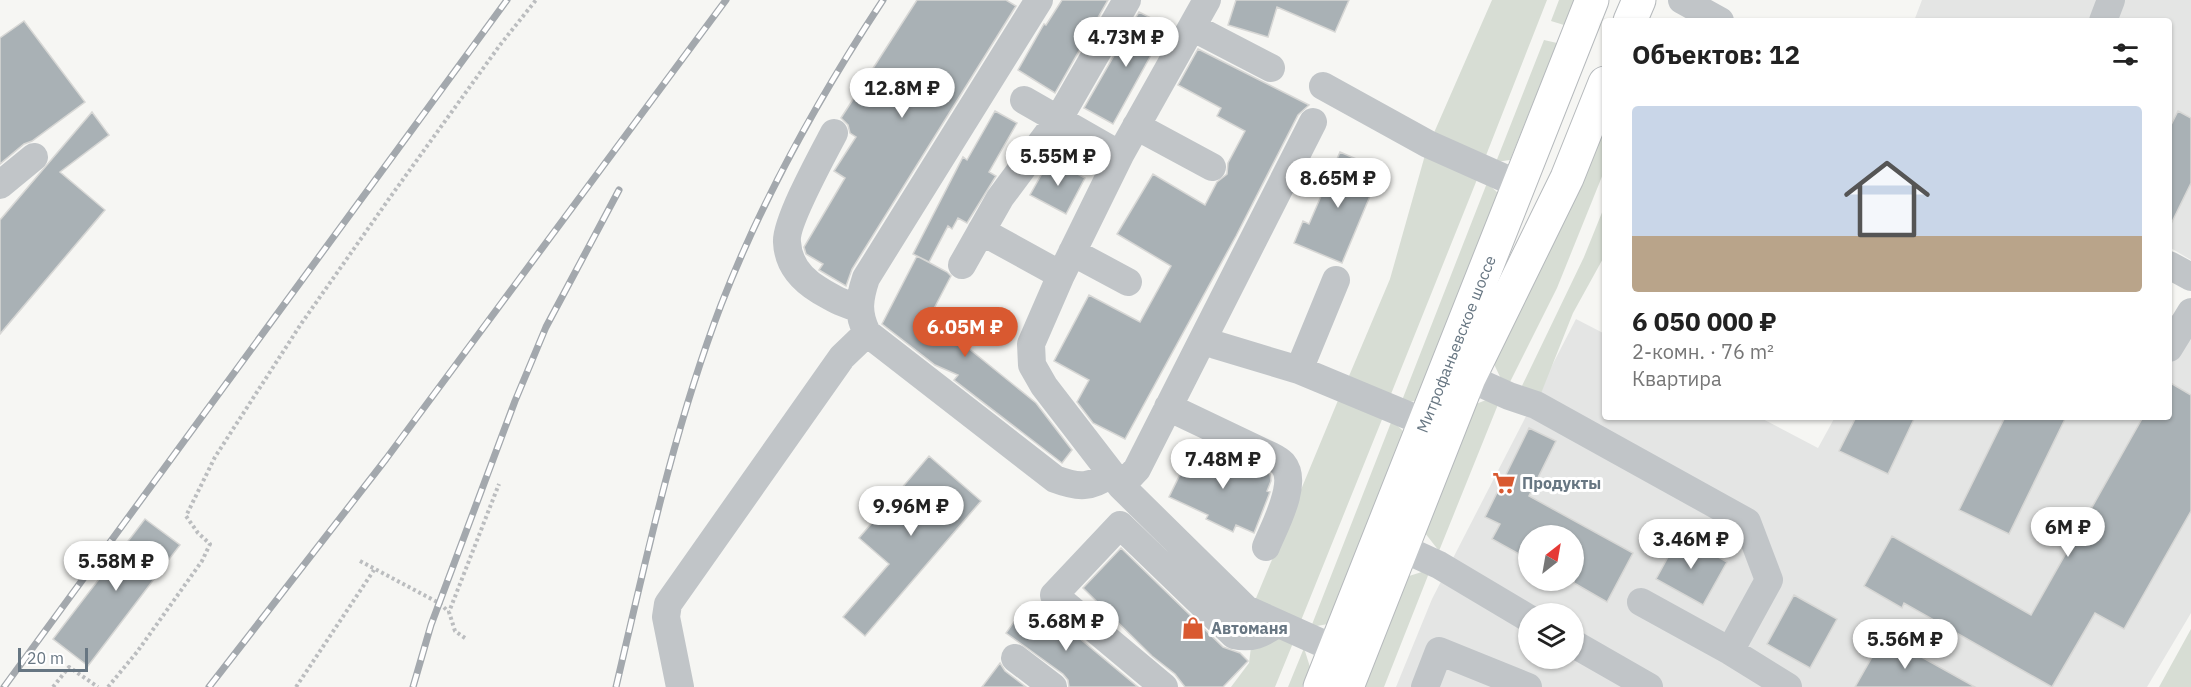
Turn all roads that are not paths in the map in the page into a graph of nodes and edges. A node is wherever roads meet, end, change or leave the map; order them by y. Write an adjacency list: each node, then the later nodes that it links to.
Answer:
1 (1039, 0): 33 (street)
2 (1127, 0): 16 (street)
3 (1207, 0): 11 (street)
4 (1592, 0): 23 (main road, Митрофаньевское шоссе)
5 (1639, 0): 8 (main road)
6 (1682, 0): 9 (street)
7 (2111, 0): 10 (street)
8 (1631, 18)
9 (1715, 18)
10 (2104, 18)
11 (1191, 27): 12 (street); 18 (street)
12 (1270, 68)
13 (1323, 86): 23 (street)
14 (1602, 90): 37 (main road, Митрофаньевское шоссе)
15 (1024, 100): 16 (street)
16 (1058, 120): 20 (street); 25 (street)
17 (1313, 122): 34 (street)
18 (1136, 126): 20 (street); 22 (street)
19 (834, 133): 33 (street)
20 (1120, 155): 26 (street)
21 (34, 157): 24 (street)
22 (1212, 167)
23 (1520, 184): 39 (main road, Митрофаньевское шоссе)
24 (0, 185)
25 (981, 231): 26 (street); 27 (street)
26 (1066, 263): 31 (street); 40 (street)
27 (962, 265)
28 (2172, 267): 29 (street)
29 (2191, 277)
30 (1336, 280): 36 (street)
31 (1128, 282)
32 (2191, 312): 35 (street)
33 (863, 320): 40 (street); 50 (street)
34 (1203, 339): 36 (street); 38 (street)
35 (2172, 343)
36 (1299, 370): 39 (street)
37 (1469, 378): 42 (main road, Митрофаньевское шоссе); 48 (street)
38 (1168, 407): 40 (street); 41 (street)
39 (1424, 422): 46 (main road, Митрофаньевское шоссе)
40 (1116, 480): 45 (street)
41 (1266, 547)
42 (1402, 548): 44 (street); 54 (main road, Митрофаньевское шоссе)
43 (1641, 602): 48 (street)
44 (1518, 612)
45 (1276, 624): 46 (street); 52 (street)
46 (1335, 649): 53 (main road, Митрофаньевское шоссе)
47 (1584, 650): 57 (street)
48 (1730, 651): 58 (street)
49 (1014, 658): 51 (street)
50 (680, 687)
51 (1053, 687)
52 (1164, 687)
53 (1320, 687)
54 (1347, 687)
55 (1425, 687): 56 (street)
56 (1528, 687)
57 (1649, 687)
58 (1788, 687)

